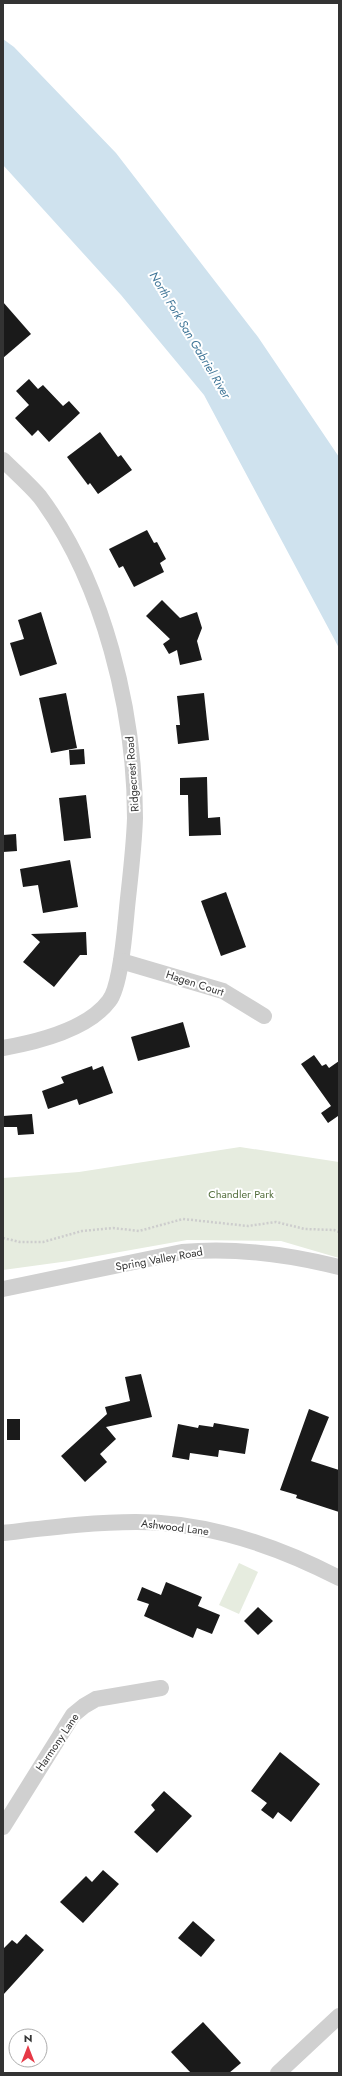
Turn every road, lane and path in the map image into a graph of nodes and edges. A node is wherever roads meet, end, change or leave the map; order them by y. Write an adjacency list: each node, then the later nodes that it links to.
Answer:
1 (3, 460): 2 (street, Ridgecrest Road)
2 (121, 961): 3 (street, Hagen Court); 4 (street, Ridgecrest Road)
3 (264, 1016)
4 (3, 1048)
5 (339, 1232): 6 (path)
6 (3, 1238)
7 (339, 1267): 8 (street, Spring Valley Road)
8 (3, 1289)
9 (3, 1533): 10 (street, Ashwood Lane)
10 (339, 1578)
11 (161, 1688): 12 (street, Harmony Lane)
12 (3, 1827)
13 (339, 2016): 14 (street)
14 (278, 2073)

